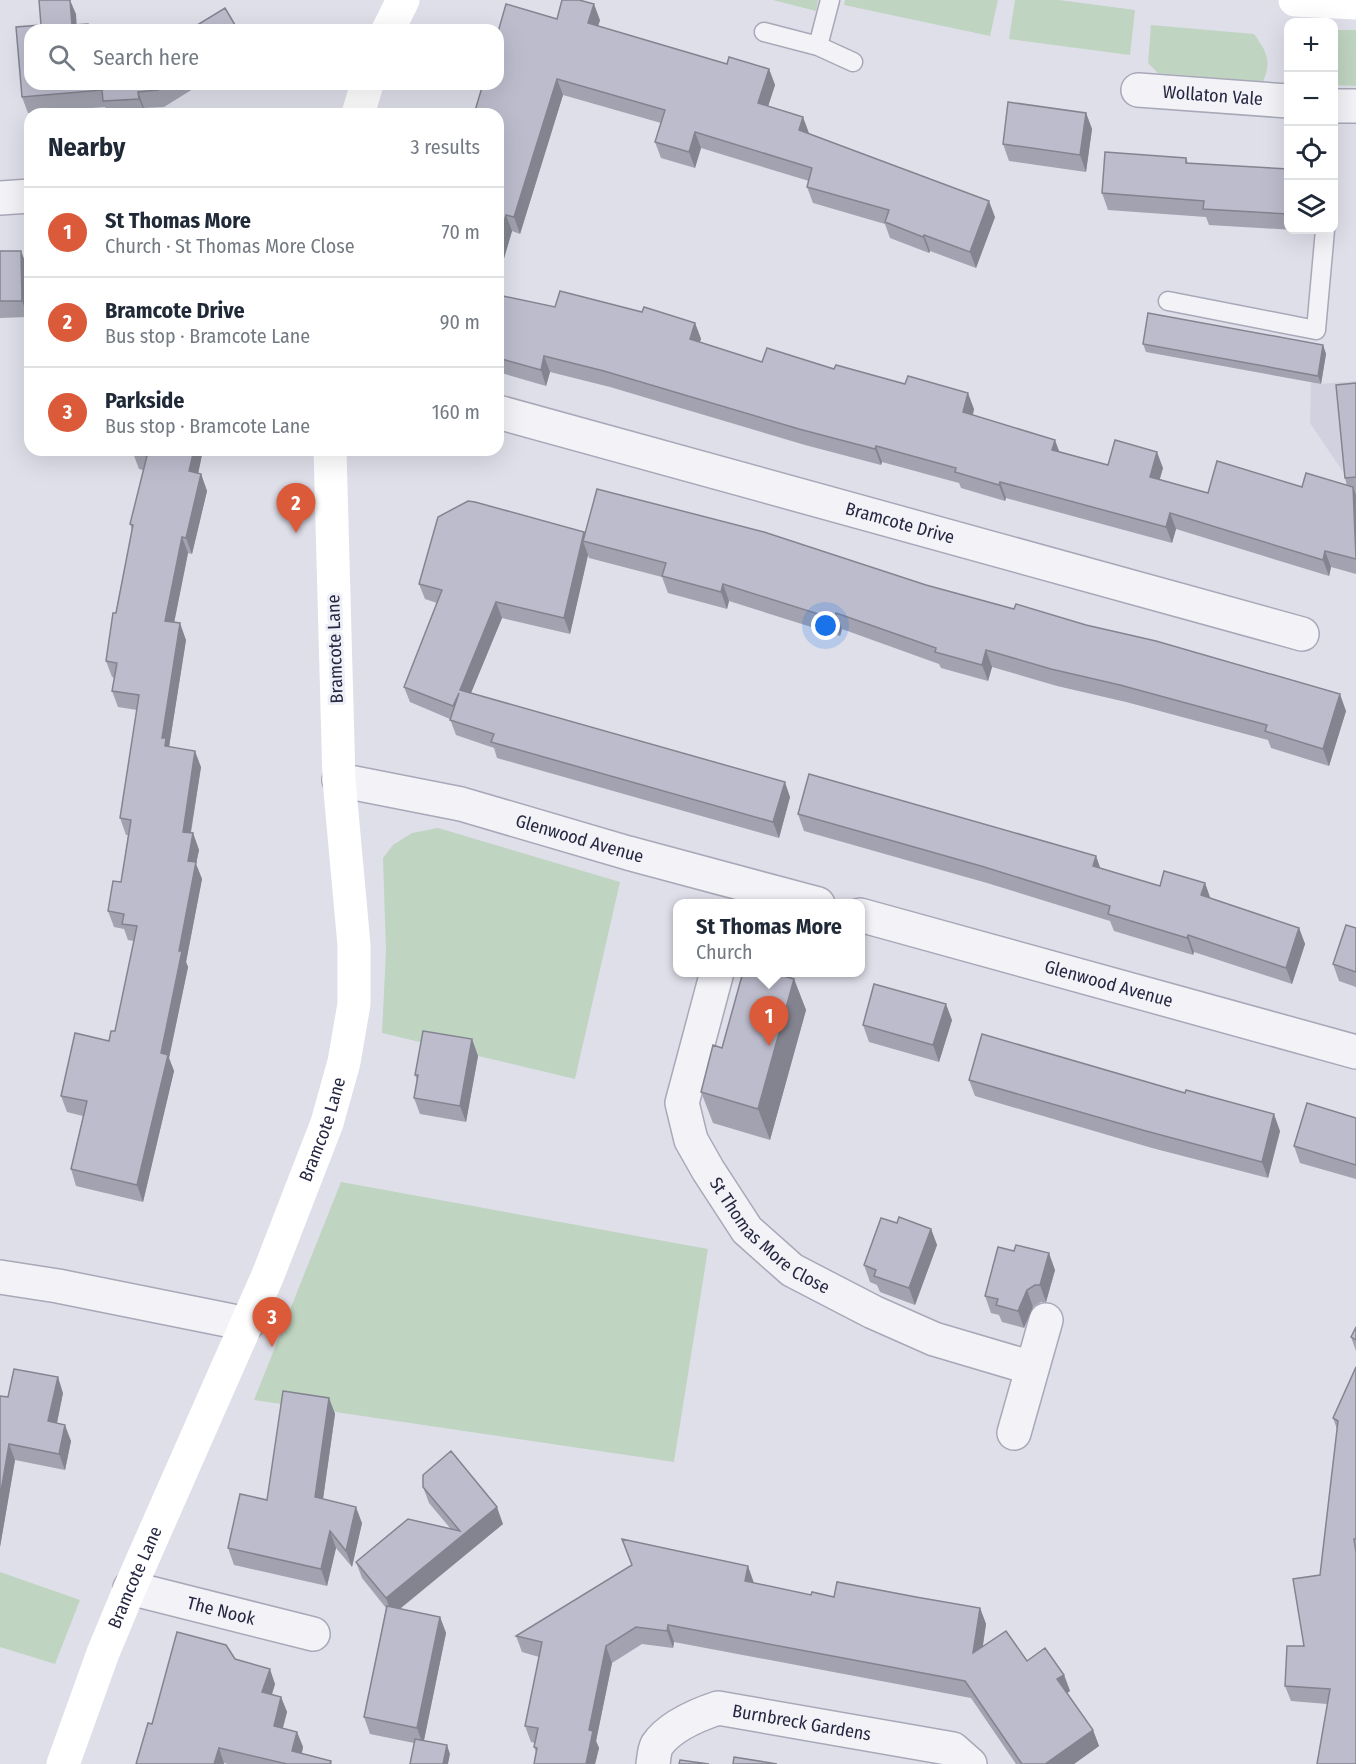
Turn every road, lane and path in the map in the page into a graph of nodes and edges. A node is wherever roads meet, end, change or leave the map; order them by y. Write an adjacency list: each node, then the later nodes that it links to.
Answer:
1 (403, 0): 5 (street)
2 (830, 0): 7 (lane)
3 (1296, 0): 4 (street)
4 (1356, 3)
5 (391, 24)
6 (764, 32): 7 (lane)
7 (818, 46): 8 (lane)
8 (853, 62)
9 (365, 90): 14 (street)
10 (1138, 90): 11 (street, Wollaton Vale)
11 (1284, 101)
12 (1338, 106): 13 (street)
13 (1356, 106)
14 (360, 108)
15 (24, 196): 16 (street)
16 (0, 198)
17 (1325, 234): 18 (lane)
18 (1168, 301)
19 (504, 414): 21 (street, Bramcote Drive)
20 (330, 456): 22 (street, Bramcote Lane)
21 (1302, 634)
22 (339, 780): 23 (street, Glenwood Avenue); 30 (street, Bramcote Lane)
23 (737, 893): 24 (street, Glenwood Avenue)
24 (786, 899)
25 (865, 916): 27 (street, Glenwood Avenue)
26 (716, 977): 31 (street, St Thomas More Close)
27 (1356, 1052)
28 (0, 1277): 30 (street)
29 (1046, 1320): 31 (street)
30 (247, 1324): 33 (street, Bramcote Lane)
31 (1032, 1368): 32 (street)
32 (1014, 1433)
33 (130, 1588): 34 (street, The Nook); 35 (street, Bramcote Lane)
34 (313, 1634)
35 (63, 1764)
36 (653, 1764): 37 (street, Burnbreck Gardens)
37 (970, 1764)

